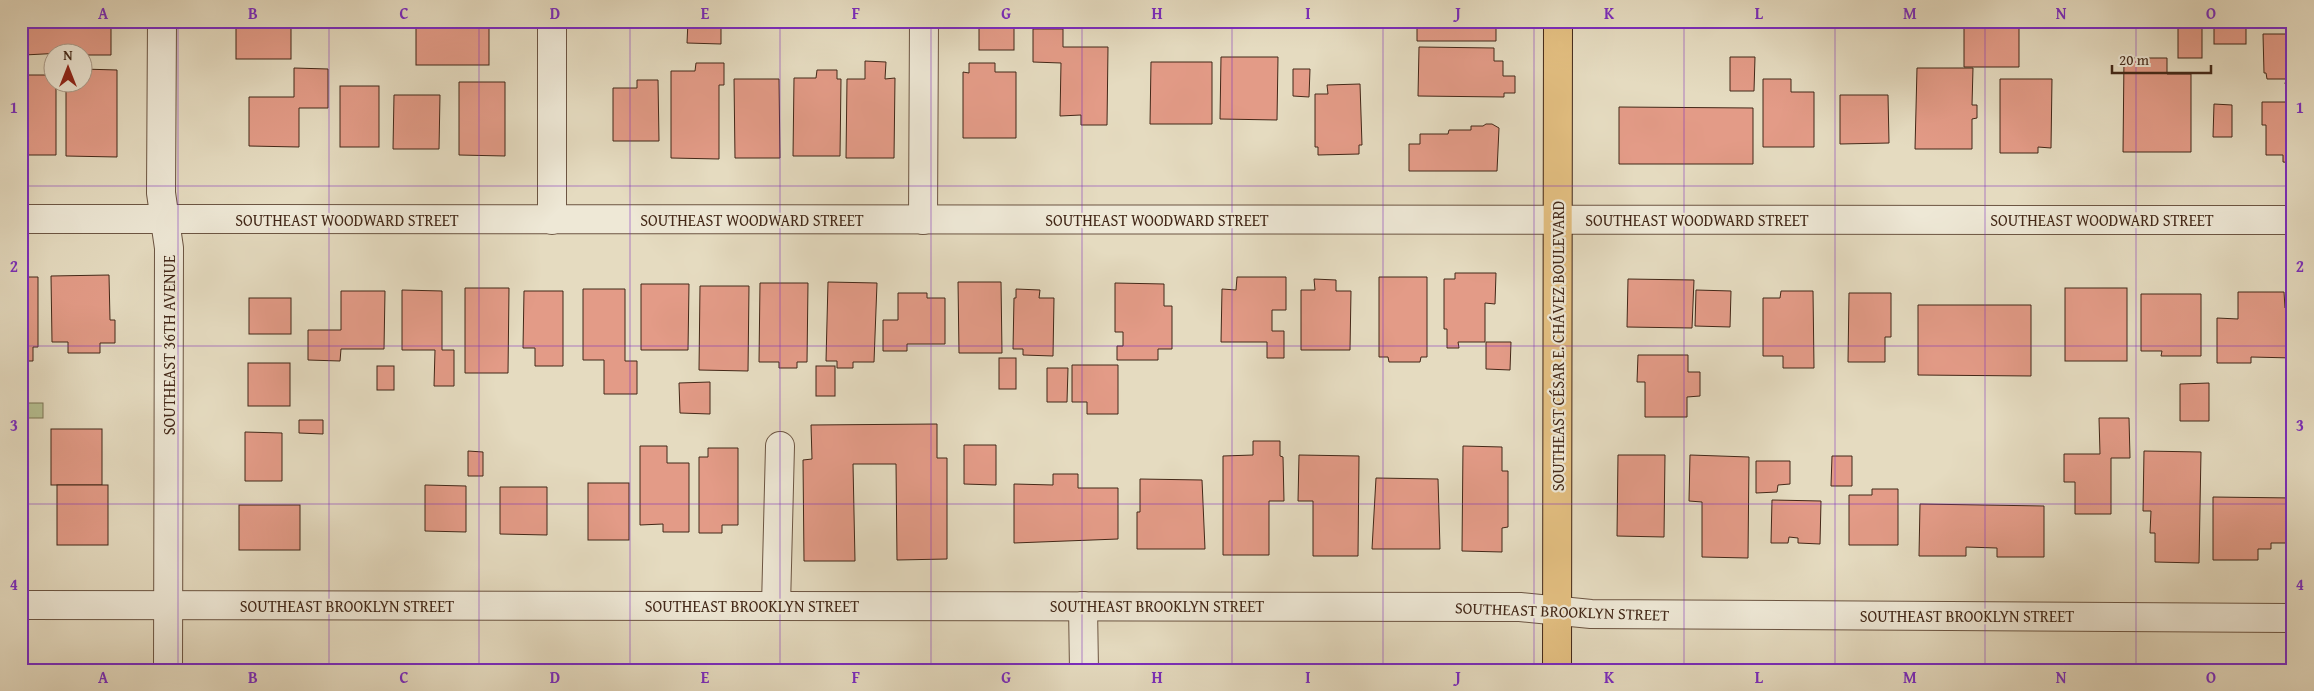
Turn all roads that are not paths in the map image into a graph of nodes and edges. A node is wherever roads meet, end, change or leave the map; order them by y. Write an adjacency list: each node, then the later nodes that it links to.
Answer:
1 (162, 21): 6 (street, SOUTHEAST 36TH AVENUE)
2 (552, 21): 7 (street)
3 (924, 21): 8 (street)
4 (1558, 21): 9 (main road, SOUTHEAST CÉSAR E. CHÁVEZ BOULEVARD)
5 (21, 219): 6 (street, SOUTHEAST WOODWARD STREET)
6 (165, 219): 7 (street, SOUTHEAST WOODWARD STREET); 13 (street, SOUTHEAST 36TH AVENUE)
7 (552, 220): 8 (street, SOUTHEAST WOODWARD STREET)
8 (923, 220): 9 (street, SOUTHEAST WOODWARD STREET)
9 (1559, 220): 10 (street, SOUTHEAST WOODWARD STREET); 16 (main road, SOUTHEAST CÉSAR E. CHÁVEZ BOULEVARD)
10 (2293, 220)
11 (780, 446): 14 (street)
12 (21, 605): 13 (street, SOUTHEAST BROOKLYN STREET)
13 (168, 606): 14 (street, SOUTHEAST BROOKLYN STREET); 18 (street, SOUTHEAST 36TH AVENUE)
14 (776, 606): 15 (street, SOUTHEAST BROOKLYN STREET)
15 (1083, 606): 16 (street, SOUTHEAST BROOKLYN STREET); 19 (street)
16 (1557, 611): 17 (street, SOUTHEAST BROOKLYN STREET); 20 (main road, SOUTHEAST CÉSAR E. CHÁVEZ BOULEVARD)
17 (2293, 618)
18 (168, 670)
19 (1084, 670)
20 (1557, 670)

